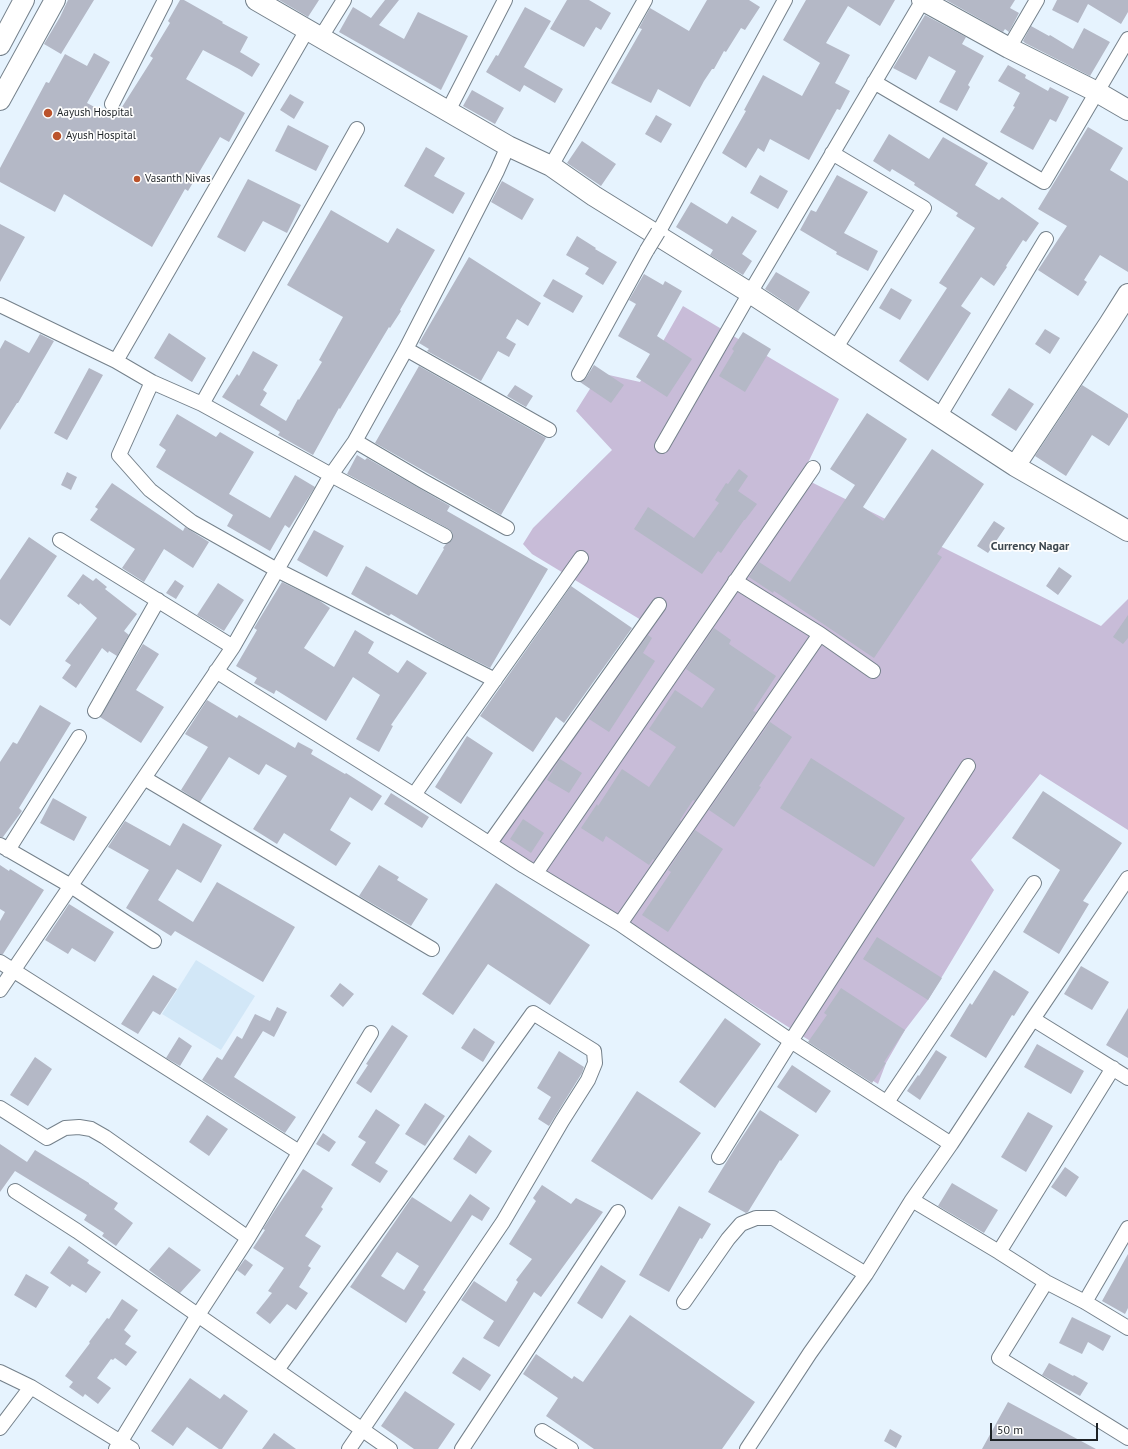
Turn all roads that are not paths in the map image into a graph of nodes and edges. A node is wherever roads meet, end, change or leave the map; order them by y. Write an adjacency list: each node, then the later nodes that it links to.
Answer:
1 (24, 0): 13 (street)
2 (165, 0): 18 (street)
3 (256, 0): 11 (street)
4 (344, 0): 11 (street)
5 (505, 0): 20 (street)
6 (645, 0): 24 (street)
7 (785, 0): 25 (street)
8 (923, 0): 14 (street); 15 (street)
9 (1037, 0): 14 (street)
10 (53, 1): 17 (street)
11 (314, 33): 20 (street); 32 (street)
12 (1128, 39): 16 (street)
13 (0, 45)
14 (1010, 48): 16 (street)
15 (874, 82): 16 (street); 23 (street)
16 (1097, 92): 19 (street)
17 (0, 100)
18 (112, 104)
19 (1128, 110)
20 (448, 111): 22 (street)
21 (357, 129): 35 (street)
22 (506, 151): 24 (street); 30 (street)
23 (832, 153): 28 (street); 31 (street)
24 (551, 166): 25 (street)
25 (654, 239): 28 (street); 33 (street)
26 (1046, 239): 36 (street)
27 (1128, 294): 40 (street)
28 (749, 295): 31 (street); 39 (street)
29 (0, 305): 32 (street)
30 (406, 349): 37 (street); 38 (street)
31 (835, 349): 36 (street)
32 (116, 361): 34 (street)
33 (579, 374)
34 (152, 382): 35 (street); 48 (street)
35 (202, 404): 42 (street)
36 (938, 416): 40 (street)
37 (549, 430)
38 (356, 441): 42 (street); 43 (street)
39 (662, 446)
40 (1014, 466): 44 (street)
41 (813, 468): 49 (street)
42 (331, 475): 45 (street); 48 (street)
43 (507, 528)
44 (1128, 531)
45 (445, 536)
46 (60, 540): 50 (street)
47 (581, 558): 56 (street)
48 (277, 570): 53 (street); 56 (street)
49 (735, 580): 52 (street); 64 (street)
50 (158, 600): 53 (street); 57 (street)
51 (659, 605): 62 (street)
52 (820, 634): 55 (street); 68 (street)
53 (233, 647): 54 (street)
54 (216, 671): 60 (street); 61 (street)
55 (873, 671)
56 (495, 680): 61 (street)
57 (95, 712)
58 (79, 737): 63 (street)
59 (968, 766): 76 (street)
60 (144, 778): 67 (street); 70 (street)
61 (414, 795): 62 (street)
62 (490, 843): 64 (street)
63 (4, 847): 67 (street)
64 (536, 873): 68 (street)
65 (1034, 883): 79 (street)
66 (1126, 885): 74 (street)
67 (70, 886): 69 (street); 72 (street)
68 (620, 924): 76 (street)
69 (154, 941)
70 (432, 949)
71 (0, 962): 72 (street)
72 (12, 971): 73 (street); 82 (street)
73 (0, 990)
74 (1033, 1019): 77 (street); 81 (street)
75 (371, 1033): 82 (street)
76 (791, 1041): 79 (street); 83 (street)
77 (1113, 1068): 78 (street); 89 (street)
78 (1128, 1078)
79 (887, 1102): 81 (street)
80 (0, 1108): 88 (street)
81 (951, 1144): 85 (street)
82 (299, 1152): 88 (street)
83 (719, 1157)
84 (16, 1191): 94 (street)
85 (912, 1200): 89 (street); 90 (street)
86 (618, 1212): 106 (street)
87 (1128, 1228): 93 (street)
88 (248, 1238): 94 (street)
89 (1000, 1252): 91 (street)
90 (866, 1274): 92 (street); 108 (street)
91 (1046, 1282): 93 (street); 102 (street)
92 (684, 1302)
93 (1086, 1302): 95 (street)
94 (198, 1315): 96 (street); 103 (street)
95 (1128, 1328)
96 (277, 1370): 100 (street); 100 (street)
97 (0, 1372): 98 (street)
98 (31, 1387): 99 (street); 103 (street)
99 (0, 1428)
100 (362, 1430): 104 (street); 105 (street)
101 (542, 1431): 107 (street)
102 (1127, 1436)
103 (123, 1447)
104 (349, 1449)
105 (390, 1449)
106 (462, 1449)
107 (571, 1449)
108 (747, 1449)

